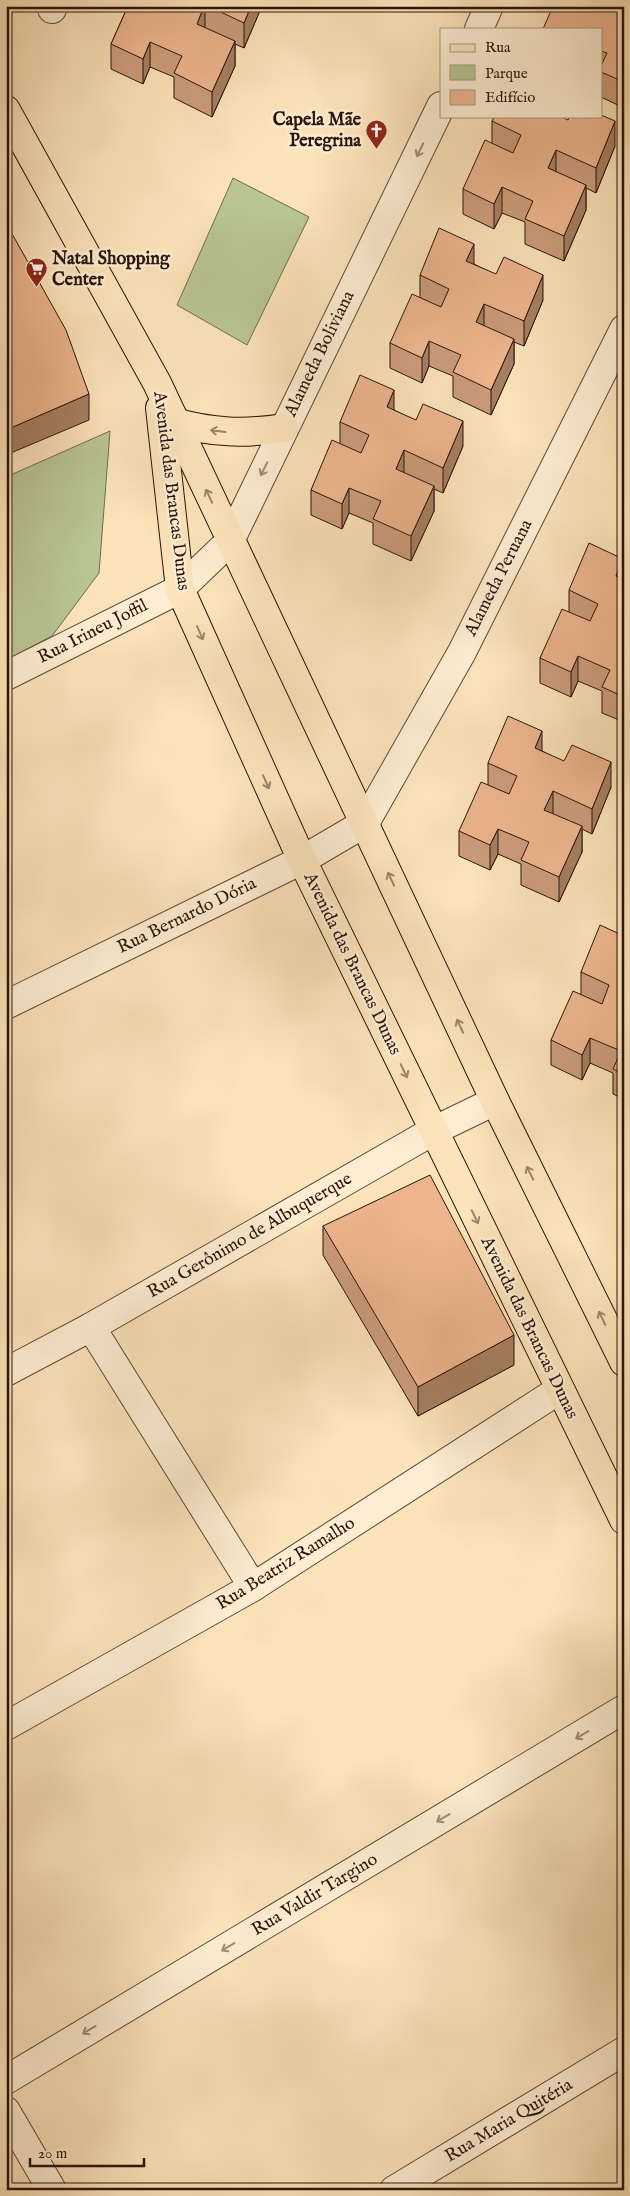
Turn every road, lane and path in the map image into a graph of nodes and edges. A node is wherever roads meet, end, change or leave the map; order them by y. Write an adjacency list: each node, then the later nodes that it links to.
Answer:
1 (489, 6): 2 (street)
2 (479, 28)
3 (440, 108): 8 (street, Alameda Boliviana, one-way to 8)
4 (6, 110): 6 (main road, Avenida das Brancas Dunas)
5 (624, 329): 12 (street, Alameda Peruana)
6 (157, 383): 7 (main road, Avenida das Brancas Dunas); 10 (main road, Avenida das Brancas Dunas)
7 (174, 422): 8 (main road, one-way to 7); 9 (main road, Avenida das Brancas Dunas, one-way to 7)
8 (284, 428): 9 (street, Alameda Boliviana, one-way to 9)
9 (230, 541): 10 (street, Alameda Boliviana); 12 (main road, Avenida das Brancas Dunas)
10 (180, 589): 11 (street, Rua Irineu Joffil); 13 (main road, Avenida das Brancas Dunas, one-way to 13)
11 (6, 676)
12 (365, 823): 13 (street, Rua Bernardo Dória); 15 (main road, Avenida das Brancas Dunas, one-way to 12)
13 (302, 860): 14 (street, Rua Bernardo Dória); 16 (main road, Avenida das Brancas Dunas, one-way to 16)
14 (6, 1005)
15 (494, 1101): 16 (street, Rua Gerônimo de Albuquerque); 18 (main road, Avenida das Brancas Dunas, one-way to 15)
16 (433, 1131): 17 (street, Rua Gerônimo de Albuquerque); 20 (main road, Avenida das Brancas Dunas, one-way to 20)
17 (91, 1327): 19 (street, Rua Gerônimo de Albuquerque); 22 (street)
18 (624, 1362)
19 (6, 1372)
20 (559, 1390): 21 (main road, Avenida das Brancas Dunas); 22 (street, Rua Beatriz Ramalho)
21 (624, 1520)
22 (252, 1587): 24 (street, Rua Beatriz Ramalho)
23 (624, 1710): 26 (street, Rua Valdir Targino, one-way to 26)
24 (6, 1726)
25 (624, 2051): 29 (street, Rua Maria Quitéria)
26 (6, 2080)
27 (6, 2111): 28 (street)
28 (52, 2190)
29 (394, 2190)

